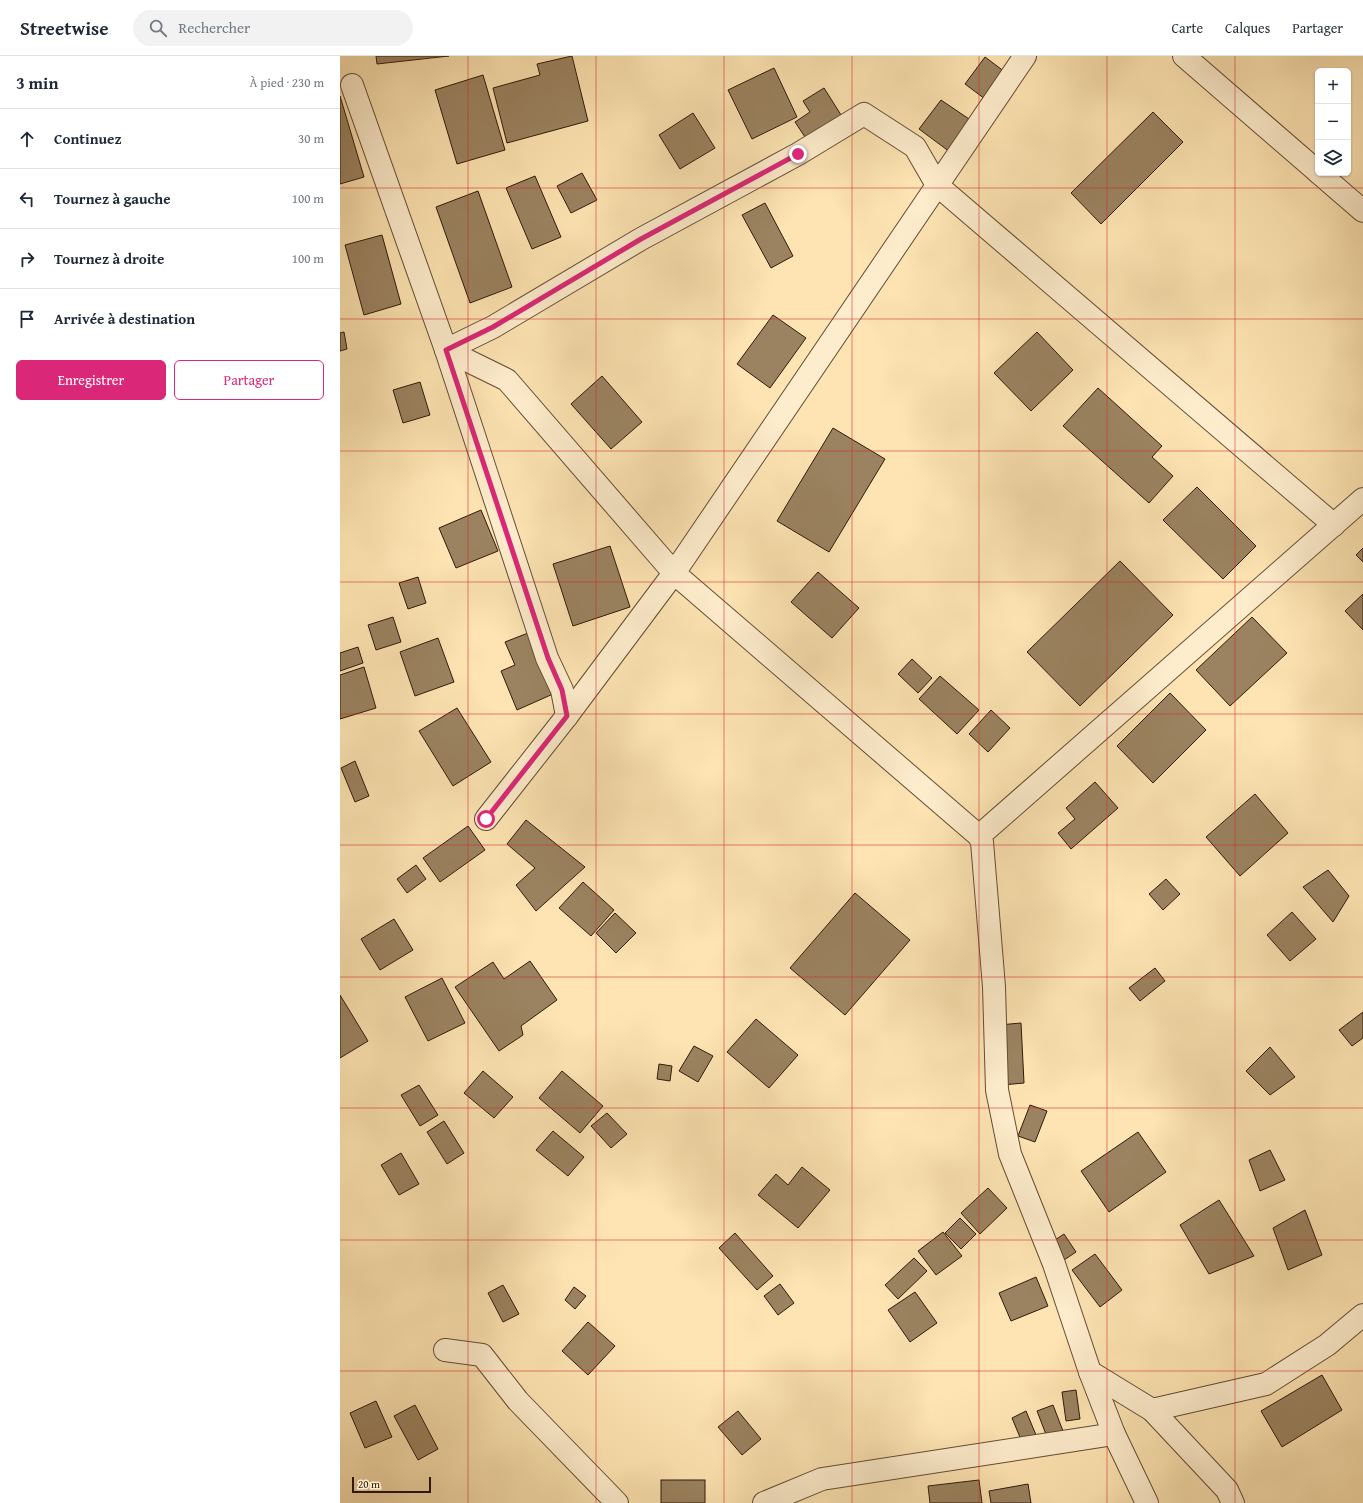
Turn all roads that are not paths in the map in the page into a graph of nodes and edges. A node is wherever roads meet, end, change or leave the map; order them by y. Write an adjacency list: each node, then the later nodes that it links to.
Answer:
1 (1025, 56): 6 (street)
2 (1184, 56): 4 (street)
3 (352, 85): 8 (street)
4 (1315, 169)
5 (1324, 176): 7 (street)
6 (937, 185): 8 (street); 10 (street); 11 (street)
7 (1363, 210)
8 (446, 350): 11 (street); 12 (street)
9 (1363, 499): 10 (street)
10 (1334, 525): 14 (street)
11 (674, 573): 12 (street); 14 (street)
12 (567, 716): 13 (street)
13 (486, 819)
14 (979, 836): 17 (street)
15 (1363, 1315): 18 (street)
16 (445, 1350): 20 (street)
17 (1090, 1372): 18 (street); 19 (street)
18 (1152, 1410): 23 (street)
19 (1114, 1434): 21 (street); 22 (street)
20 (617, 1503)
21 (764, 1503)
22 (1147, 1503)
23 (1234, 1503)

